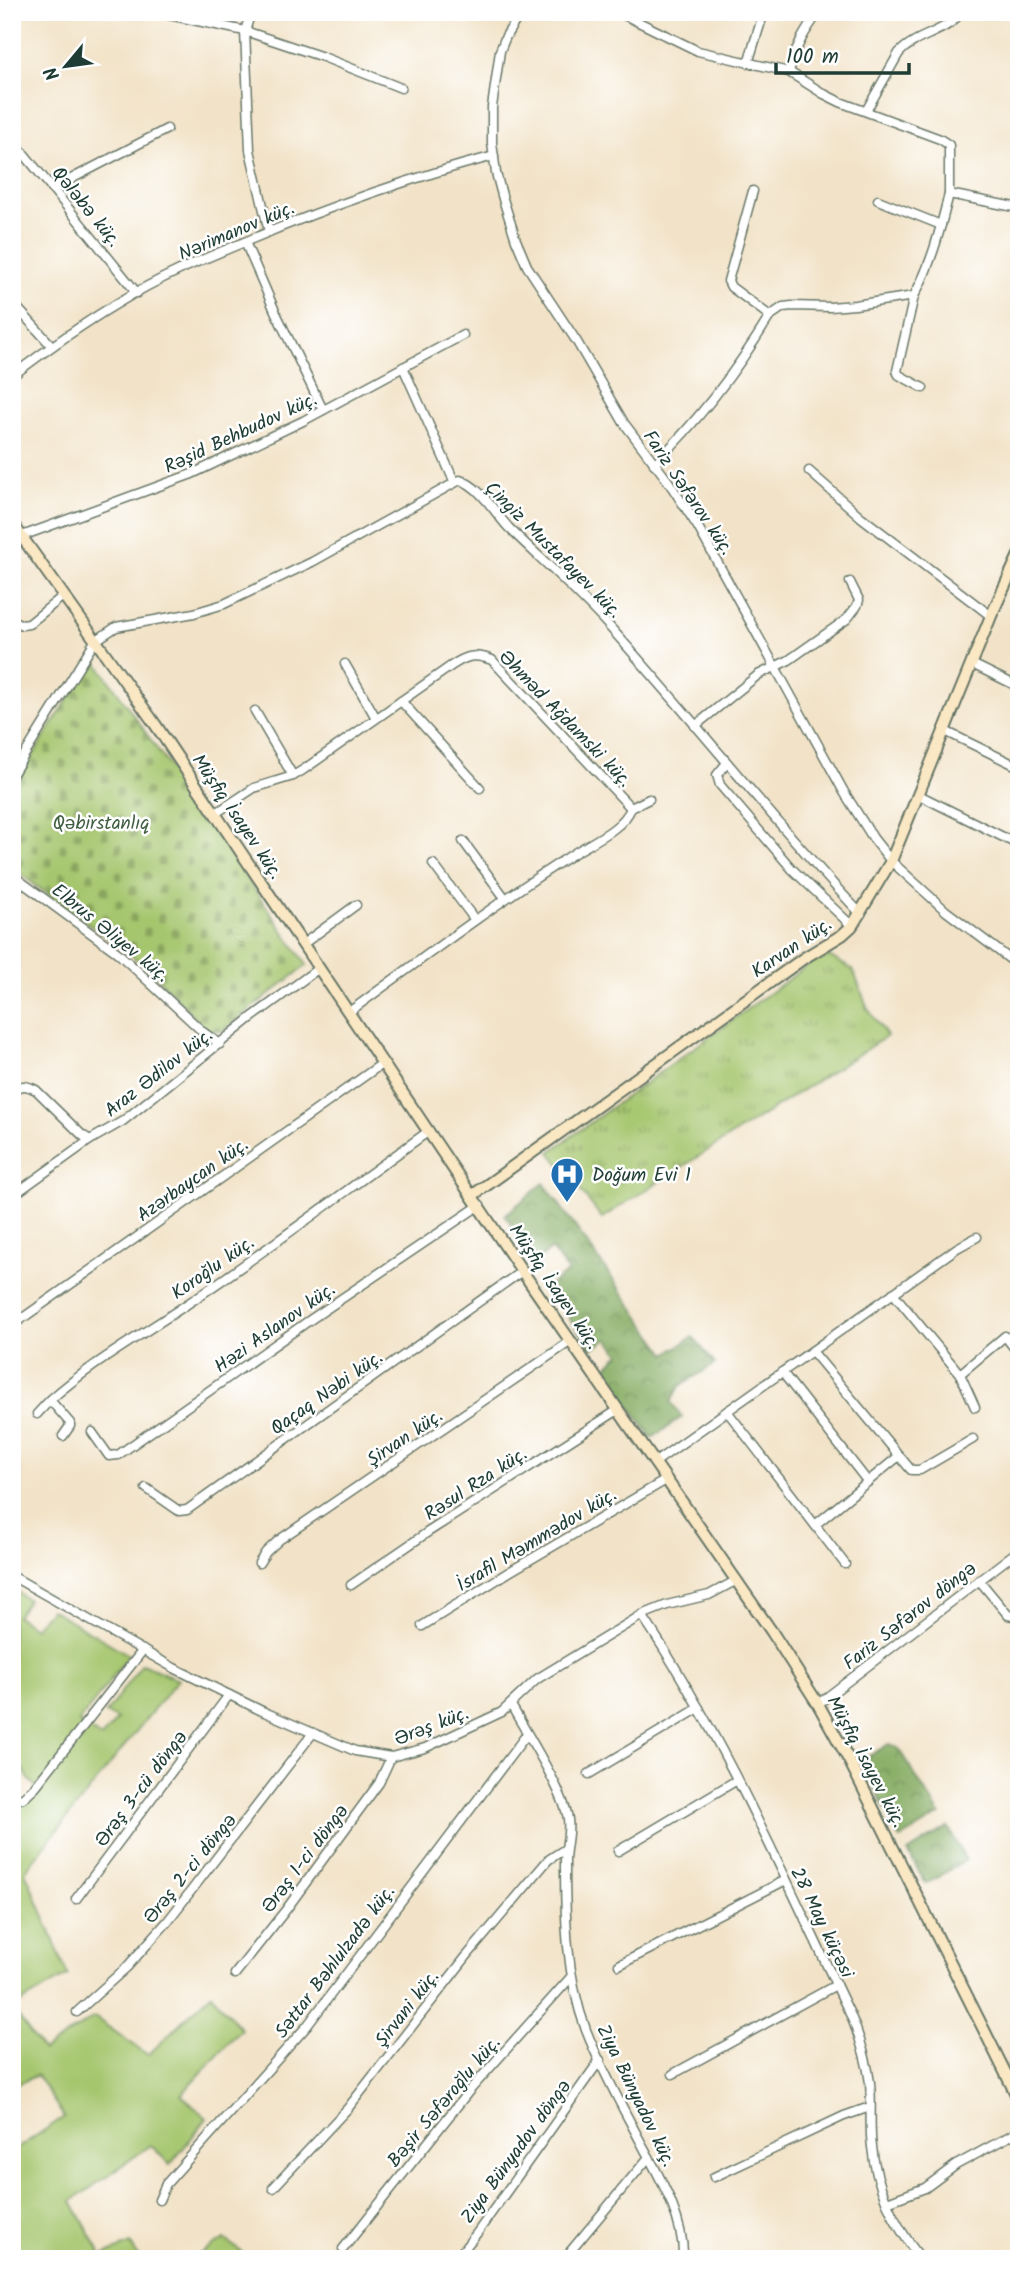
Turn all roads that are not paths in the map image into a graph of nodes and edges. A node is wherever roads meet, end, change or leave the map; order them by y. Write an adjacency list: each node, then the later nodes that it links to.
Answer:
1 (155, 12): 8 (street)
2 (251, 12): 8 (street)
3 (521, 12): 15 (street, Fariz Səfərov küç.)
4 (618, 12): 9 (street)
5 (764, 12): 9 (street)
6 (819, 12): 10 (street)
7 (961, 12): 12 (street)
8 (245, 31): 11 (street); 22 (street)
9 (748, 64): 10 (street)
10 (789, 72): 12 (street)
11 (401, 88)
12 (866, 111): 18 (street)
13 (167, 129): 16 (street)
14 (12, 139): 16 (street, Qələbə küç.)
15 (494, 156): 22 (street, Nərimanov küç.); 34 (street, Fariz Səfərov küç.)
16 (52, 189): 24 (street, Qələbə küç.)
17 (753, 191): 27 (street)
18 (949, 194): 20 (street); 21 (street)
19 (878, 200): 21 (street)
20 (1019, 208)
21 (941, 225): 25 (street)
22 (269, 232): 23 (street, Nərimanov küç.)
23 (246, 242): 24 (street, Nərimanov küç.); 33 (street)
24 (137, 293): 29 (street, Nərimanov küç.)
25 (914, 296): 27 (street); 32 (street)
26 (12, 302): 29 (street)
27 (770, 316): 34 (street)
28 (463, 335): 30 (street, Rəşid Behbudov küç.)
29 (52, 346): 31 (street, Nərimanov küç.)
30 (403, 368): 33 (street, Rəşid Behbudov küç.); 36 (street)
31 (12, 376)
32 (923, 388)
33 (323, 410): 38 (street, Rəşid Behbudov küç.)
34 (654, 464): 47 (street, Fariz Səfərov küç.)
35 (809, 471): 42 (street)
36 (454, 481): 44 (street, Çingiz Mustafayev küç.); 52 (street, Çingiz Mustafayev küç.)
37 (12, 523): 38 (street, Müşfiq İsayev küç.)
38 (22, 536): 41 (street, Müşfiq İsayev küç.)
39 (1019, 555): 42 (street, Karvan küç.)
40 (850, 582): 47 (street)
41 (64, 596): 43 (street); 44 (street, Müşfiq İsayev küç.)
42 (991, 616): 46 (street, Karvan küç.)
43 (12, 620)
44 (95, 641): 56 (street); 62 (street, Müşfiq İsayev küç.)
45 (345, 664): 51 (street)
46 (972, 664): 48 (street); 53 (street, Karvan küç.)
47 (776, 666): 52 (street); 65 (street, Fariz Səfərov küç.)
48 (1019, 687)
49 (401, 701): 51 (street, Əhməd Ağdamski küç.); 58 (street); 61 (street, Əhməd Ağdamski küç.)
50 (255, 711): 57 (street)
51 (376, 718): 57 (street, Əhməd Ağdamski küç.)
52 (695, 726): 54 (street, Çingiz Mustafayev küç.)
53 (945, 731): 55 (street); 59 (street, Karvan küç.)
54 (726, 764): 70 (street, Çingiz Mustafayev küç.); 72 (street)
55 (1019, 767)
56 (12, 775)
57 (293, 776): 62 (street, Əhməd Ağdamski küç.)
58 (480, 788)
59 (919, 795): 64 (street); 65 (street, Karvan küç.)
60 (649, 799): 61 (street)
61 (631, 808): 68 (street, Əhməd Ağdamski küç.)
62 (216, 813): 73 (street, Müşfiq İsayev küç.)
63 (463, 841): 68 (street)
64 (1019, 845)
65 (891, 861): 70 (street, Karvan küç.); 74 (street, Fariz Səfərov küç.)
66 (433, 864): 71 (street)
67 (12, 875): 77 (street, Elbrus Əliyev küç.)
68 (505, 898): 71 (street, Əhməd Ağdamski küç.)
69 (356, 905): 73 (street)
70 (861, 914): 72 (street, Karvan küç.)
71 (475, 920): 76 (street, Əhməd Ağdamski küç.)
72 (852, 926): 82 (street, Karvan küç.)
73 (303, 944): 75 (street, Müşfiq İsayev küç.)
74 (1019, 967)
75 (319, 968): 76 (street, Müşfiq İsayev küç.); 77 (street, Araz Ədilov küç.)
76 (349, 1012): 78 (street, Müşfiq İsayev küç.)
77 (220, 1044): 81 (street, Araz Ədilov küç.)
78 (383, 1063): 80 (street, Müşfiq İsayev küç.); 88 (street, Azərbaycan küç.)
79 (12, 1091): 81 (street)
80 (429, 1130): 82 (street, Müşfiq İsayev küç.); 94 (street, Koroğlu küç.)
81 (90, 1140): 83 (street, Araz Ədilov küç.)
82 (472, 1195): 84 (street, Müşfiq İsayev küç.)
83 (12, 1196)
84 (480, 1205): 86 (street, Müşfiq İsayev küç.); 99 (street, Həzi Aslanov küç.)
85 (977, 1237): 87 (street)
86 (522, 1270): 89 (street, Müşfiq İsayev küç.); 106 (street, Qaçaq Nəbi küç.)
87 (893, 1293): 90 (street); 93 (street)
88 (20, 1320)
89 (571, 1342): 96 (street, Müşfiq İsayev küç.); 109 (street, Şirvan küç.)
90 (812, 1351): 92 (street); 102 (street)
91 (1019, 1354): 93 (street)
92 (782, 1372): 97 (street); 105 (street)
93 (960, 1374): 95 (street)
94 (50, 1400): 98 (street, Koroğlu küç.); 100 (street)
95 (975, 1407)
96 (618, 1410): 103 (street, Müşfiq İsayev küç.); 114 (street, Rəsul Rza küç.)
97 (727, 1411): 103 (street); 107 (street)
98 (37, 1413)
99 (92, 1432)
100 (63, 1436)
101 (973, 1439): 102 (street)
102 (899, 1456): 105 (street)
103 (654, 1463): 104 (street, Müşfiq İsayev küç.)
104 (666, 1480): 112 (street, Müşfiq İsayev küç.); 117 (street, İsrafil Məmmədov küç.)
105 (867, 1482): 107 (street)
106 (146, 1488)
107 (815, 1525): 110 (street)
108 (1019, 1550): 113 (street, Fariz Səfərov döngə)
109 (259, 1563)
110 (845, 1564)
111 (12, 1576): 118 (street, Ərəş küç.)
112 (737, 1580): 116 (street, Ərəş küç.); 120 (street, Müşfiq İsayev küç.)
113 (979, 1580): 115 (street); 120 (street, Fariz Səfərov döngə)
114 (351, 1585)
115 (1019, 1613)
116 (642, 1615): 121 (street, Ərəş küç.); 122 (street, 28 May küçəsi)
117 (422, 1626)
118 (143, 1650): 119 (street, Ərəş küç.); 128 (street)
119 (229, 1695): 123 (street, Ərəş küç.); 132 (street, Ərəş 3-cü döngə)
120 (818, 1704): 140 (street, Müşfiq İsayev küç.)
121 (511, 1705): 124 (street, Ziya Bünyadov küç.); 125 (street, Ərəş küç.)
122 (699, 1708): 126 (street); 127 (street, 28 May küçəsi)
123 (313, 1733): 125 (street, Ərəş küç.); 137 (street, Ərəş 2-ci döngə)
124 (527, 1734): 129 (street, Ziya Bünyadov küç.); 146 (street, Səttar Bəhlulzadə küç.)
125 (391, 1757): 134 (street, Ərəş 1-ci döngə)
126 (589, 1774)
127 (737, 1780): 130 (street); 131 (street, 28 May küçəsi)
128 (12, 1800)
129 (565, 1849): 135 (street, Ziya Bünyadov küç.); 145 (street, Şirvani küç.)
130 (618, 1851)
131 (786, 1881): 133 (street); 136 (street, 28 May küçəsi)
132 (76, 1899)
133 (619, 1965)
134 (235, 1974)
135 (571, 1977): 138 (street, Ziya Bünyadov küç.); 148 (street, Bəşir Səfəroğlu küç.)
136 (836, 1985): 139 (street); 141 (street, 28 May küçəsi)
137 (78, 2012)
138 (600, 2060): 143 (street, Ziya Bünyadov küç.); 149 (street, Ziya Bünyadov döngə)
139 (673, 2074)
140 (1017, 2092)
141 (870, 2107): 144 (street); 147 (street, 28 May küçəsi)
142 (1019, 2131): 147 (street)
143 (649, 2157): 150 (street); 151 (street, Ziya Bünyadov küç.)
144 (714, 2177)
145 (273, 2188)
146 (159, 2200)
147 (887, 2202): 152 (street, 28 May küçəsi)
148 (344, 2249)
149 (456, 2259)
150 (564, 2259)
151 (683, 2259)
152 (921, 2259)

